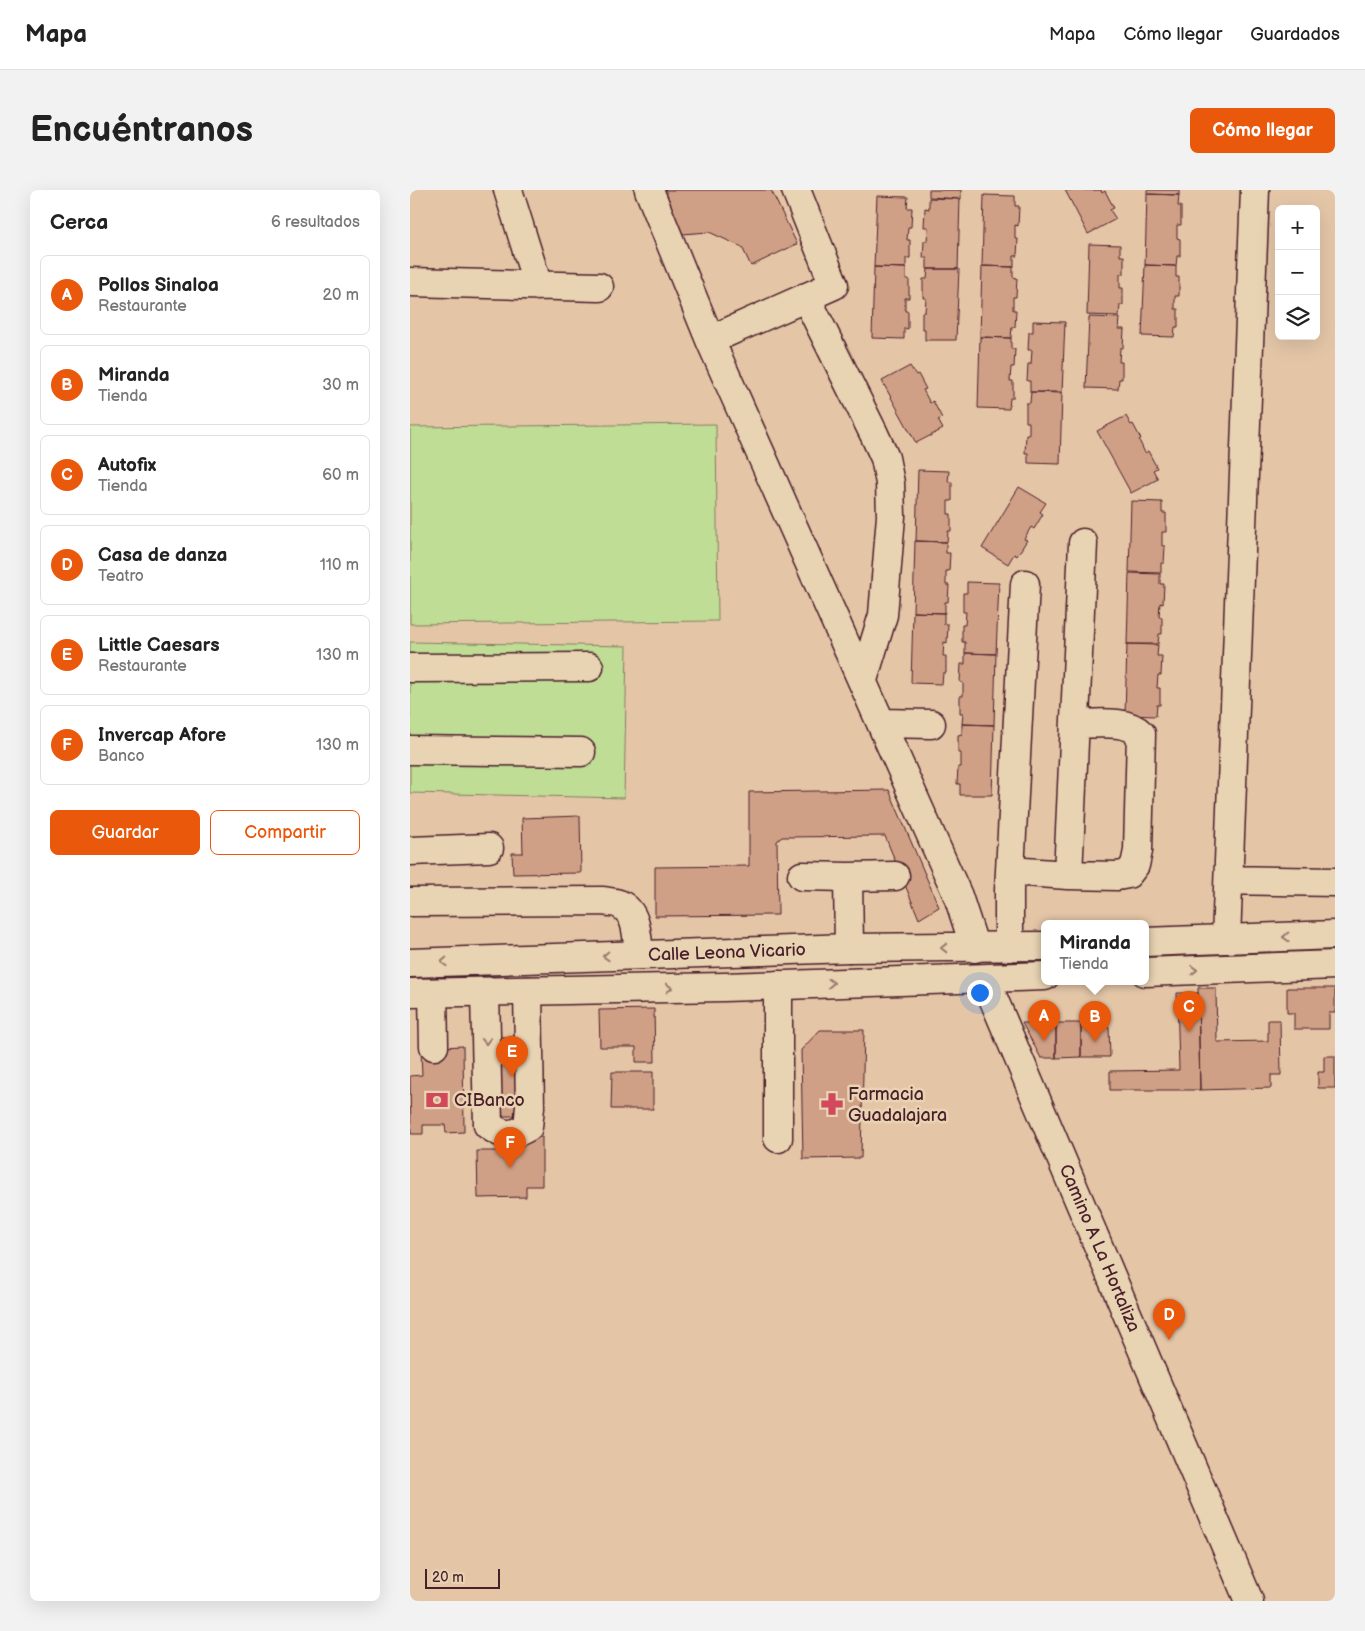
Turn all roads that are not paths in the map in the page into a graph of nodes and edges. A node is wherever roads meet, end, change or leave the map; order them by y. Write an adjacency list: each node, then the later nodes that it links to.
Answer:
1 (508, 190): 6 (street)
2 (649, 190): 9 (street)
3 (796, 190): 8 (street)
4 (1255, 190): 27 (street)
5 (410, 282): 6 (street)
6 (538, 286): 7 (street)
7 (599, 287)
8 (806, 297): 9 (street); 14 (street)
9 (710, 340): 14 (street)
10 (1083, 543): 17 (street)
11 (1025, 584): 22 (street)
12 (590, 667): 13 (street)
13 (410, 668)
14 (863, 680): 15 (street)
15 (881, 723): 16 (street); 36 (street)
16 (931, 724)
17 (1076, 724): 23 (street); 23 (street)
18 (410, 750): 19 (street)
19 (581, 752)
20 (489, 848): 21 (street)
21 (410, 851)
22 (1010, 871): 23 (street); 34 (street)
23 (1068, 875)
24 (802, 876): 26 (street)
25 (894, 876): 26 (street)
26 (848, 877): 35 (street)
27 (1228, 880): 28 (street); 31 (street)
28 (1335, 882)
29 (410, 902): 38 (street)
30 (1335, 935): 31 (street, one-way to 31)
31 (1226, 939): 32 (street)
32 (1149, 942)
33 (1041, 946): 34 (street, Calle Leona Vicario)
34 (1009, 947): 36 (street, Calle Leona Vicario)
35 (849, 948): 36 (street, Calle Leona Vicario, one-way to 35); 37 (street, Calle Leona Vicario)
36 (975, 948)
37 (724, 953): 38 (street, Calle Leona Vicario); 45 (street)
38 (639, 955): 39 (street, Calle Leona Vicario, one-way to 39)
39 (410, 963)
40 (1335, 965): 41 (street, one-way to 40)
41 (1149, 972)
42 (1041, 976): 43 (street, Calle Leona Vicario)
43 (985, 979): 44 (street, Calle Leona Vicario, one-way to 43); 51 (street, Camino A La Hortaliza)
44 (778, 985): 45 (street, Calle Leona Vicario); 50 (street)
45 (724, 986): 46 (street, Calle Leona Vicario, one-way to 45)
46 (528, 991): 47 (street, Calle Leona Vicario); 47 (street, one-way to 46)
47 (485, 992): 48 (street, Calle Leona Vicario)
48 (421, 993): 49 (street)
49 (434, 1046)
50 (778, 1138)
51 (1249, 1601)

